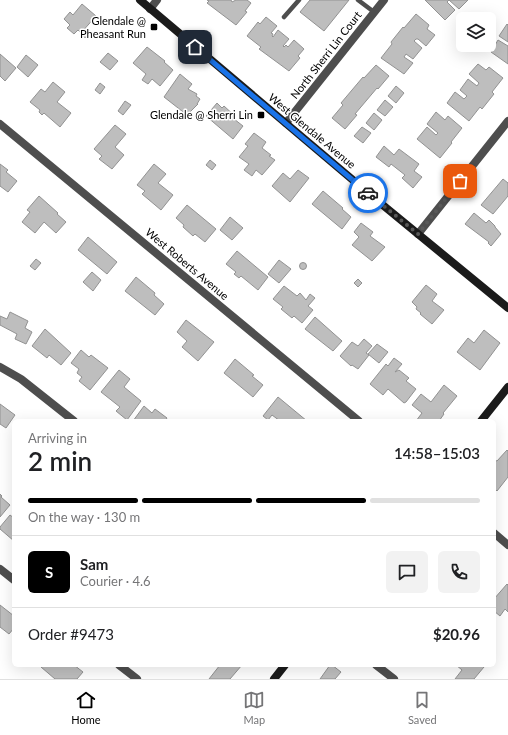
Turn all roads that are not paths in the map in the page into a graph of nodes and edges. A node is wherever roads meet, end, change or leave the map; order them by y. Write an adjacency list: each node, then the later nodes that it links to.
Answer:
1 (140, 0): 6 (street, West Glendale Avenue)
2 (157, 0): 6 (street)
3 (298, 0): 8 (lane)
4 (358, 0): 7 (lane)
5 (384, 0): 7 (street, North Sherri Lin Court)
6 (150, 9): 11 (street, West Glendale Avenue)
7 (374, 12): 11 (street, North Sherri Lin Court)
8 (284, 17)
9 (508, 121): 12 (street)
10 (0, 124): 17 (street, West Roberts Avenue)
11 (286, 124): 12 (street, West Glendale Avenue)
12 (418, 234): 13 (street, West Glendale Avenue)
13 (508, 308)
14 (3, 369): 16 (street)
15 (508, 387): 18 (street)
16 (71, 419)
17 (357, 419)
18 (482, 419)
19 (496, 535): 20 (street)
20 (508, 545)
21 (0, 569): 22 (street)
22 (12, 578)
23 (122, 667): 26 (street)
24 (283, 667): 27 (street)
25 (379, 667): 28 (street)
26 (137, 679)
27 (274, 679)
28 (394, 679)

